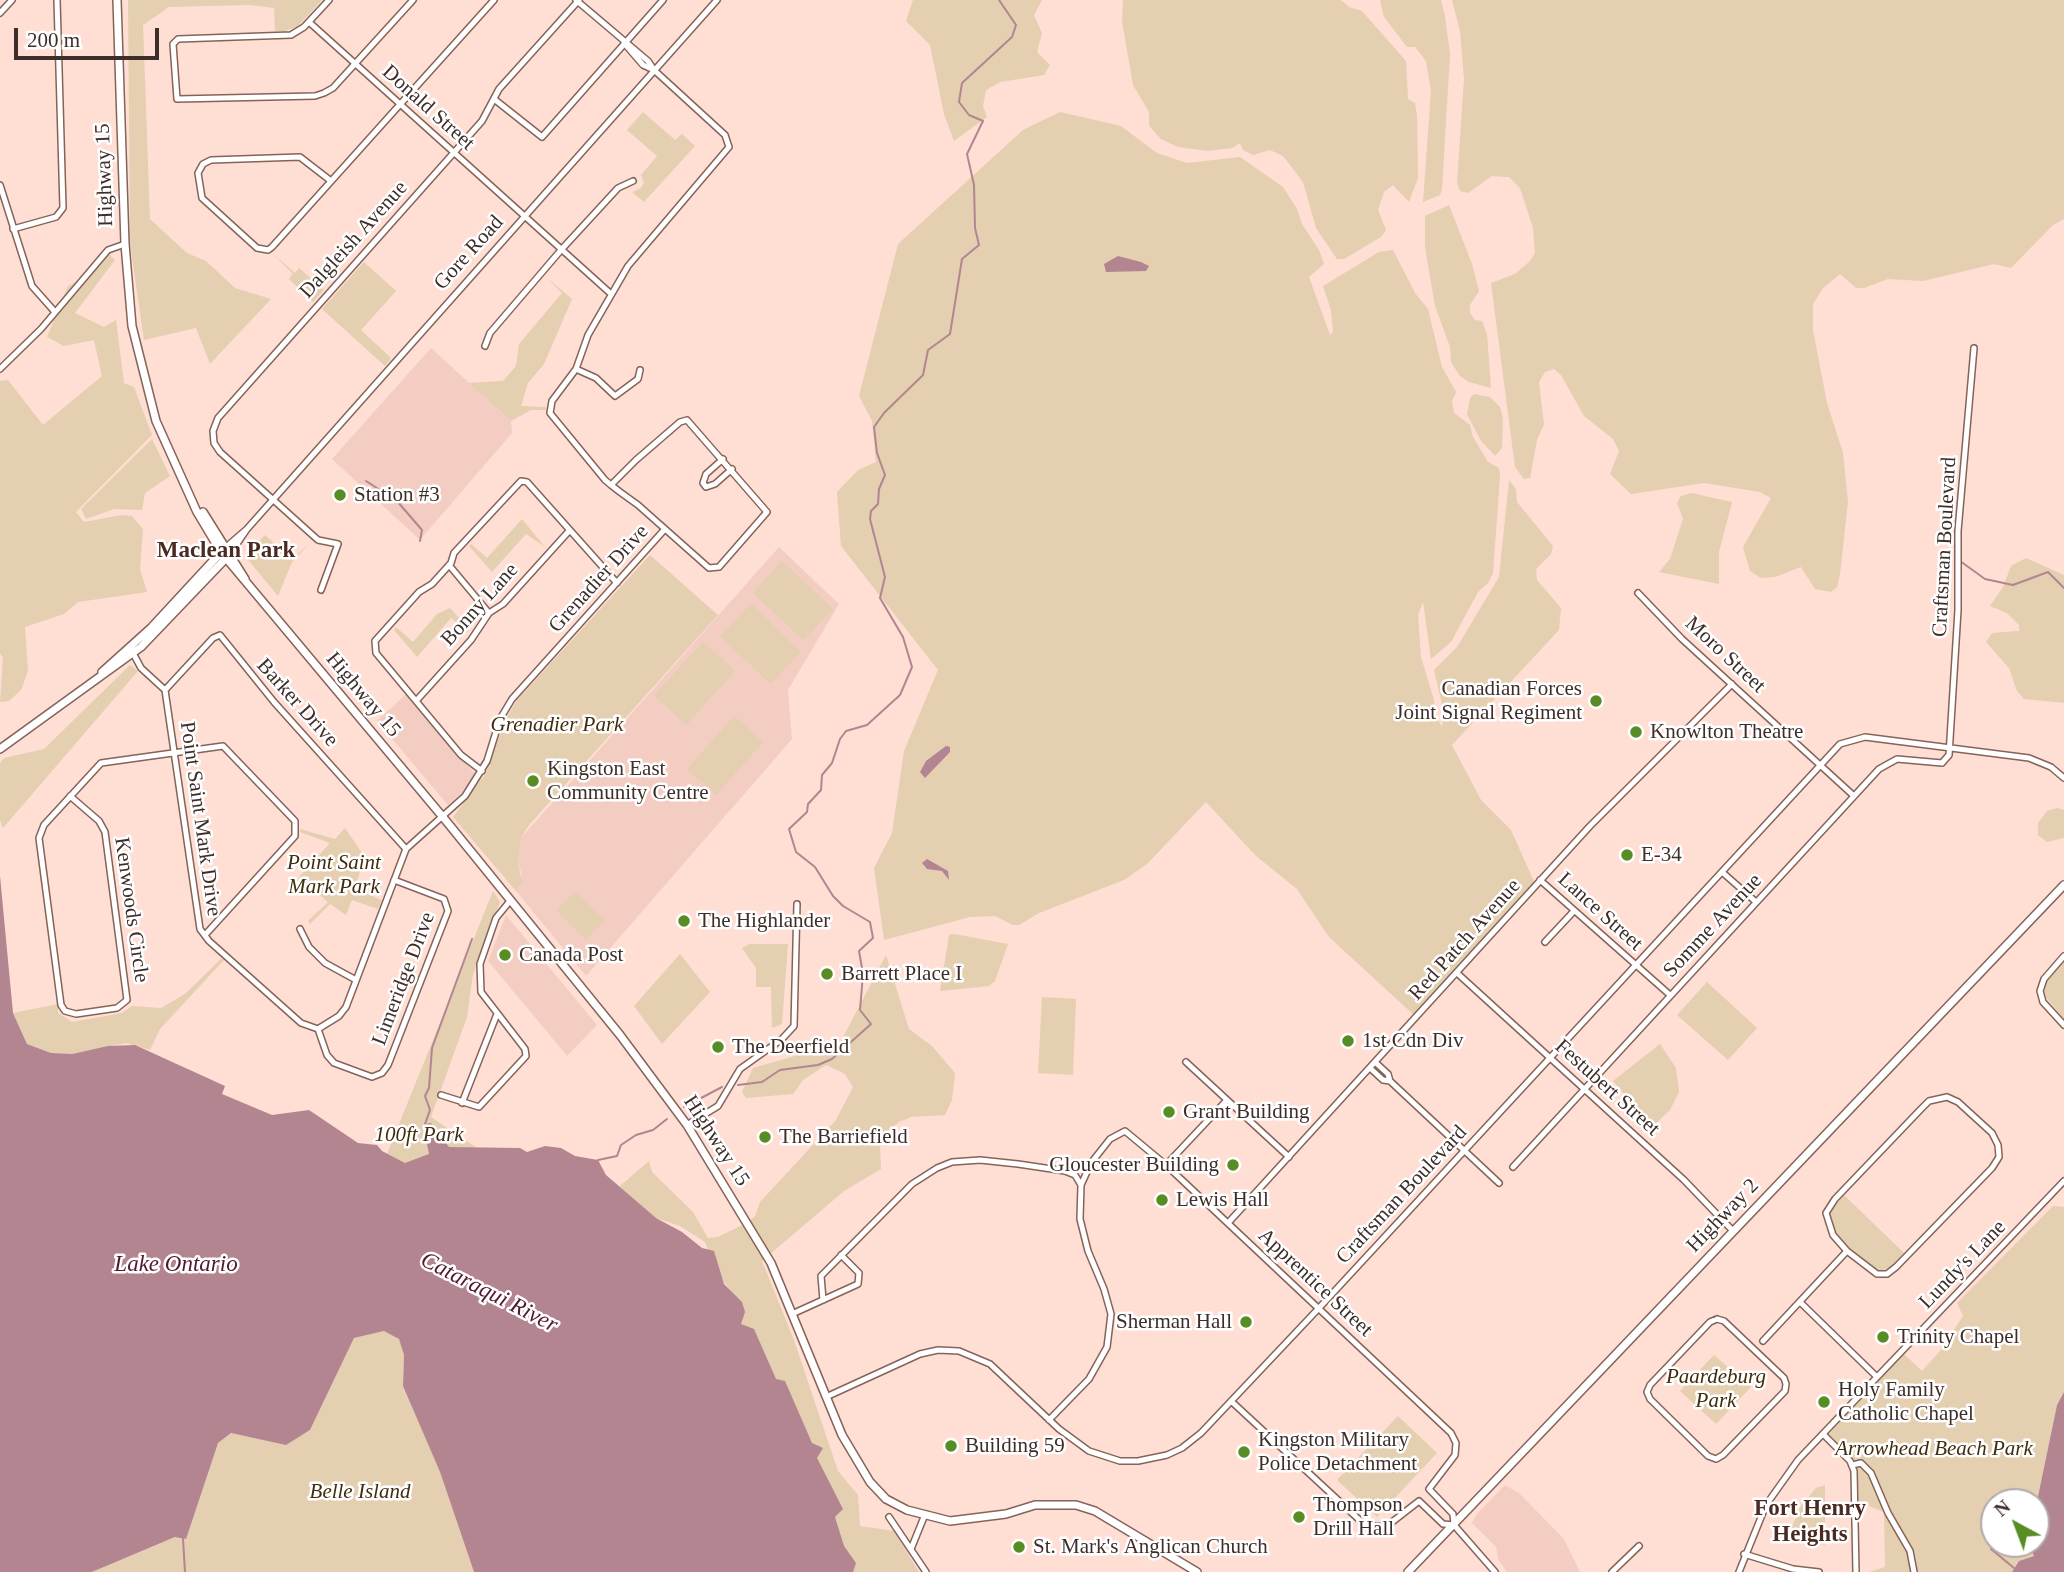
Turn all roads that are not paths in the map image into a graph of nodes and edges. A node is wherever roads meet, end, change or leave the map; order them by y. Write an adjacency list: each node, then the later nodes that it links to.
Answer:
1 (12, 0): 10 (street)
2 (57, 0): 22 (street)
3 (117, 0): 23 (main road, Highway 15)
4 (329, 0): 11 (street)
5 (413, 0): 13 (street)
6 (494, 0): 16 (street)
7 (577, 0): 12 (street); 15 (street, Dalgleish Avenue)
8 (663, 0): 12 (street)
9 (717, 0): 14 (street, Gore Road)
10 (0, 13)
11 (309, 22): 13 (street, Donald Street); 13 (street)
12 (624, 43): 14 (street); 15 (street)
13 (355, 64): 16 (street, Donald Street)
14 (654, 70): 21 (street, Gore Road); 25 (street, Grenadier Drive)
15 (494, 99): 17 (street, Dalgleish Avenue)
16 (400, 104): 17 (street, Donald Street); 18 (street)
17 (454, 152): 21 (street, Donald Street); 35 (street, Dalgleish Avenue)
18 (331, 181): 18 (street)
19 (633, 181): 24 (street)
20 (0, 185): 22 (street)
21 (524, 218): 24 (street); 35 (street, Gore Road)
22 (13, 229): 26 (street)
23 (125, 244): 26 (street); 38 (main road, Highway 15)
24 (561, 250): 25 (street); 27 (street)
25 (610, 293): 30 (street, Grenadier Drive)
26 (55, 312): 29 (street)
27 (485, 346)
28 (1974, 348): 50 (street, Craftsman Boulevard)
29 (0, 369)
30 (576, 369): 31 (street); 34 (street, Grenadier Drive)
31 (640, 370)
32 (723, 459): 33 (street); 33 (street); 34 (street)
33 (732, 469): 36 (street)
34 (611, 485): 36 (street, Grenadier Drive)
35 (272, 499): 38 (street, Gore Road); 41 (street, Dalgleish Avenue)
36 (664, 529): 40 (street, Grenadier Drive)
37 (569, 531): 39 (street); 40 (street); 43 (street, Bonny Lane)
38 (225, 553): 44 (main road, Gore Road); 45 (main road, Gore Road); 58 (main road, Highway 15)
39 (449, 565): 43 (street); 48 (street)
40 (617, 583): 54 (street, Grenadier Drive)
41 (321, 590)
42 (1638, 593): 46 (street, Moro Street)
43 (489, 613): 48 (street, Bonny Lane)
44 (132, 653): 45 (main road, Gore Road); 47 (street)
45 (102, 673): 49 (main road, Gore Road)
46 (1732, 684): 52 (street, Moro Street); 62 (street, Red Patch Avenue)
47 (165, 690): 51 (street, Point Saint Mark Drive); 59 (street, Barker Drive)
48 (416, 701): 54 (street)
49 (3, 747)
50 (1950, 747): 52 (street, Craftsman Boulevard); 55 (street, Craftsman Boulevard); 57 (street, Somme Avenue)
51 (174, 752): 56 (street, Kenwoods Circle); 69 (street, Point Saint Mark Drive); 69 (street, Kenwoods Circle)
52 (1820, 764): 57 (street, Moro Street); 60 (street, Craftsman Boulevard)
53 (2064, 768): 55 (street)
54 (482, 771): 58 (street, Grenadier Drive)
55 (2061, 776)
56 (70, 796): 56 (street, Kenwoods Circle)
57 (1854, 796): 65 (street, Somme Avenue)
58 (443, 817): 59 (street); 64 (main road, Highway 15)
59 (406, 849): 61 (street)
60 (1722, 872): 65 (street); 72 (street, Craftsman Boulevard)
61 (394, 880): 74 (street); 78 (street, Limeridge Drive)
62 (1540, 880): 67 (street, Lance Street); 73 (street, Red Patch Avenue)
63 (2064, 885): 99 (main road, Highway 2)
64 (510, 901): 76 (street); 88 (main road, Highway 15)
65 (1756, 902): 75 (street, Somme Avenue)
66 (797, 904): 88 (street)
67 (1574, 911): 70 (street); 72 (street, Lance Street)
68 (300, 929): 74 (street)
69 (205, 935): 78 (street, Point Saint Mark Drive)
70 (1545, 942)
71 (2064, 956): 77 (street)
72 (1636, 966): 75 (street, Lance Street); 79 (street, Craftsman Boulevard)
73 (1457, 973): 79 (street, Festubert Street); 81 (street, Red Patch Avenue)
74 (356, 980): 78 (street)
75 (1670, 995): 84 (street, Somme Avenue)
76 (497, 1014): 87 (street); 87 (street)
77 (2064, 1025)
78 (318, 1029)
79 (1551, 1058): 84 (street, Festubert Street); 89 (street, Craftsman Boulevard)
80 (1185, 1062): 86 (street)
81 (1376, 1063): 82 (street, Red Patch Avenue); 83 (street)
82 (1370, 1068): 83 (street); 90 (street, Red Patch Avenue)
83 (1390, 1081): 89 (street)
84 (1586, 1089): 92 (street, Somme Avenue); 99 (street, Festubert Street)
85 (441, 1095): 87 (street)
86 (1227, 1100): 90 (street); 91 (street)
87 (463, 1103)
88 (687, 1125): 105 (main road, Highway 15)
89 (1465, 1151): 96 (street); 104 (street, Craftsman Boulevard)
90 (1289, 1157): 98 (street, Red Patch Avenue)
91 (1166, 1166): 93 (street, Apprentice Street); 98 (street, Apprentice Street)
92 (1513, 1167)
93 (1087, 1170): 94 (street); 97 (street, Apprentice Street)
94 (1075, 1175): 97 (street); 101 (street)
95 (2064, 1181): 108 (street, Lundy's Lane)
96 (1499, 1183)
97 (1081, 1185): 111 (street)
98 (1228, 1223): 104 (street, Apprentice Street)
99 (1733, 1231): 116 (main road, Highway 2)
100 (1847, 1251): 100 (street); 103 (street)
101 (841, 1255): 102 (street); 102 (street)
102 (823, 1300): 105 (street)
103 (1800, 1302): 106 (street); 108 (street)
104 (1319, 1308): 110 (street, Craftsman Boulevard); 116 (street, Apprentice Street)
105 (792, 1314): 109 (main road, Highway 15)
106 (1763, 1341)
107 (1762, 1356): 107 (street)
108 (1877, 1377): 112 (street, Lundy's Lane)
109 (827, 1397): 111 (street, Craftsman Boulevard); 115 (main road, Highway 15)
110 (1231, 1401): 111 (street, Craftsman Boulevard); 116 (street)
111 (1049, 1420)
112 (1823, 1434): 113 (street); 119 (street, Lundy's Lane)
113 (1852, 1465): 127 (street); 128 (street)
114 (889, 1517): 118 (street)
115 (924, 1517): 118 (street); 121 (main road, Highway 15)
116 (1454, 1525): 122 (main road, Highway 2); 123 (street)
117 (1639, 1546): 124 (street)
118 (911, 1549): 120 (street)
119 (1744, 1554): 125 (street, Lundy's Lane); 126 (street)
120 (926, 1572)
121 (1197, 1572)
122 (1408, 1572)
123 (1495, 1572)
124 (1612, 1572)
125 (1739, 1572)
126 (1819, 1572)
127 (1856, 1572)
128 (1914, 1572)

